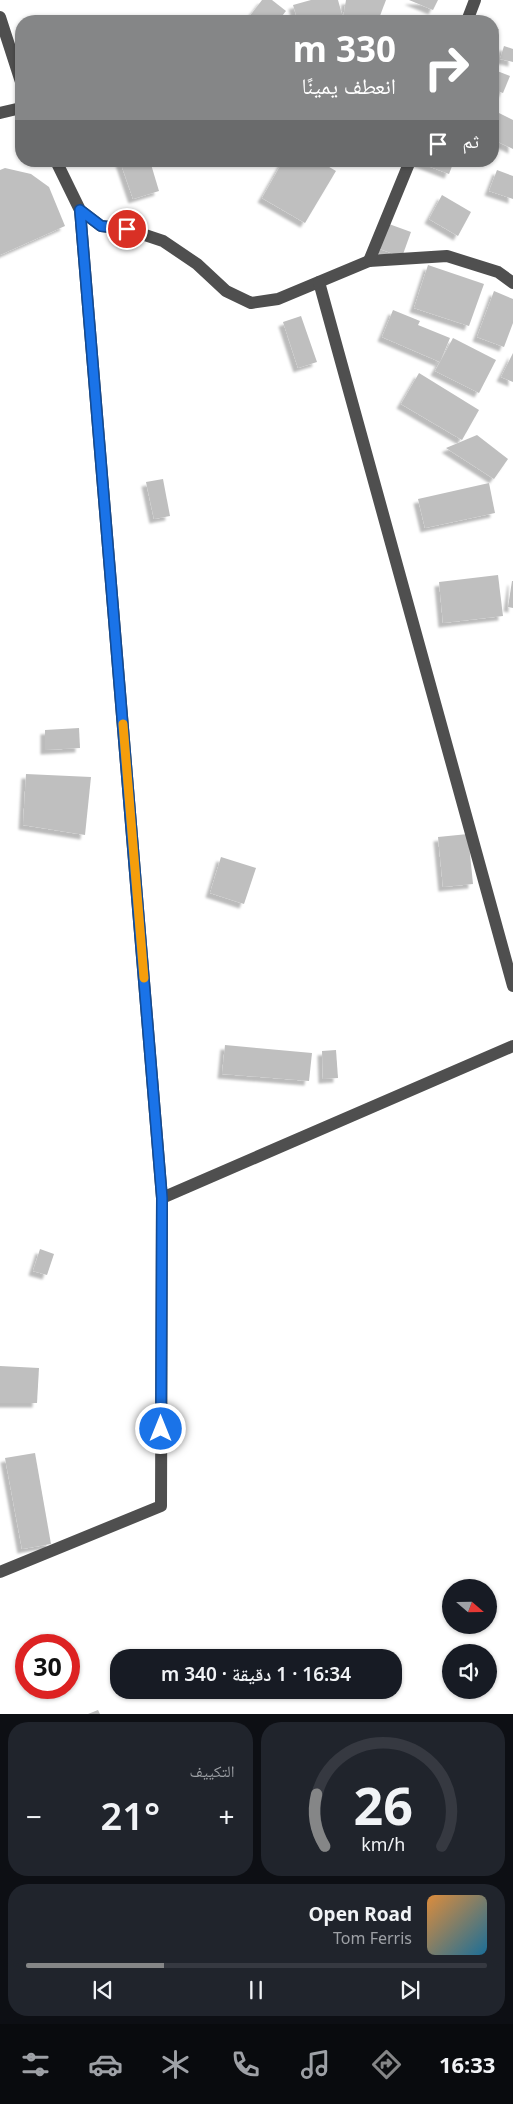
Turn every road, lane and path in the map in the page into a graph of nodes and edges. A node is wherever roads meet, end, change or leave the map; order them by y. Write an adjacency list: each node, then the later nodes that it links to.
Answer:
1 (476, 0): 2 (street)
2 (470, 15)
3 (0, 17): 4 (street)
4 (15, 63)
5 (15, 109): 6 (street)
6 (0, 113)
7 (59, 167): 9 (street)
8 (408, 167): 10 (street)
9 (80, 210): 11 (street); 15 (street)
10 (369, 262): 11 (street); 12 (street)
11 (319, 282): 13 (street)
12 (513, 282)
13 (513, 986)
14 (513, 1046): 15 (street)
15 (162, 1198): 16 (street)
16 (0, 1572)

